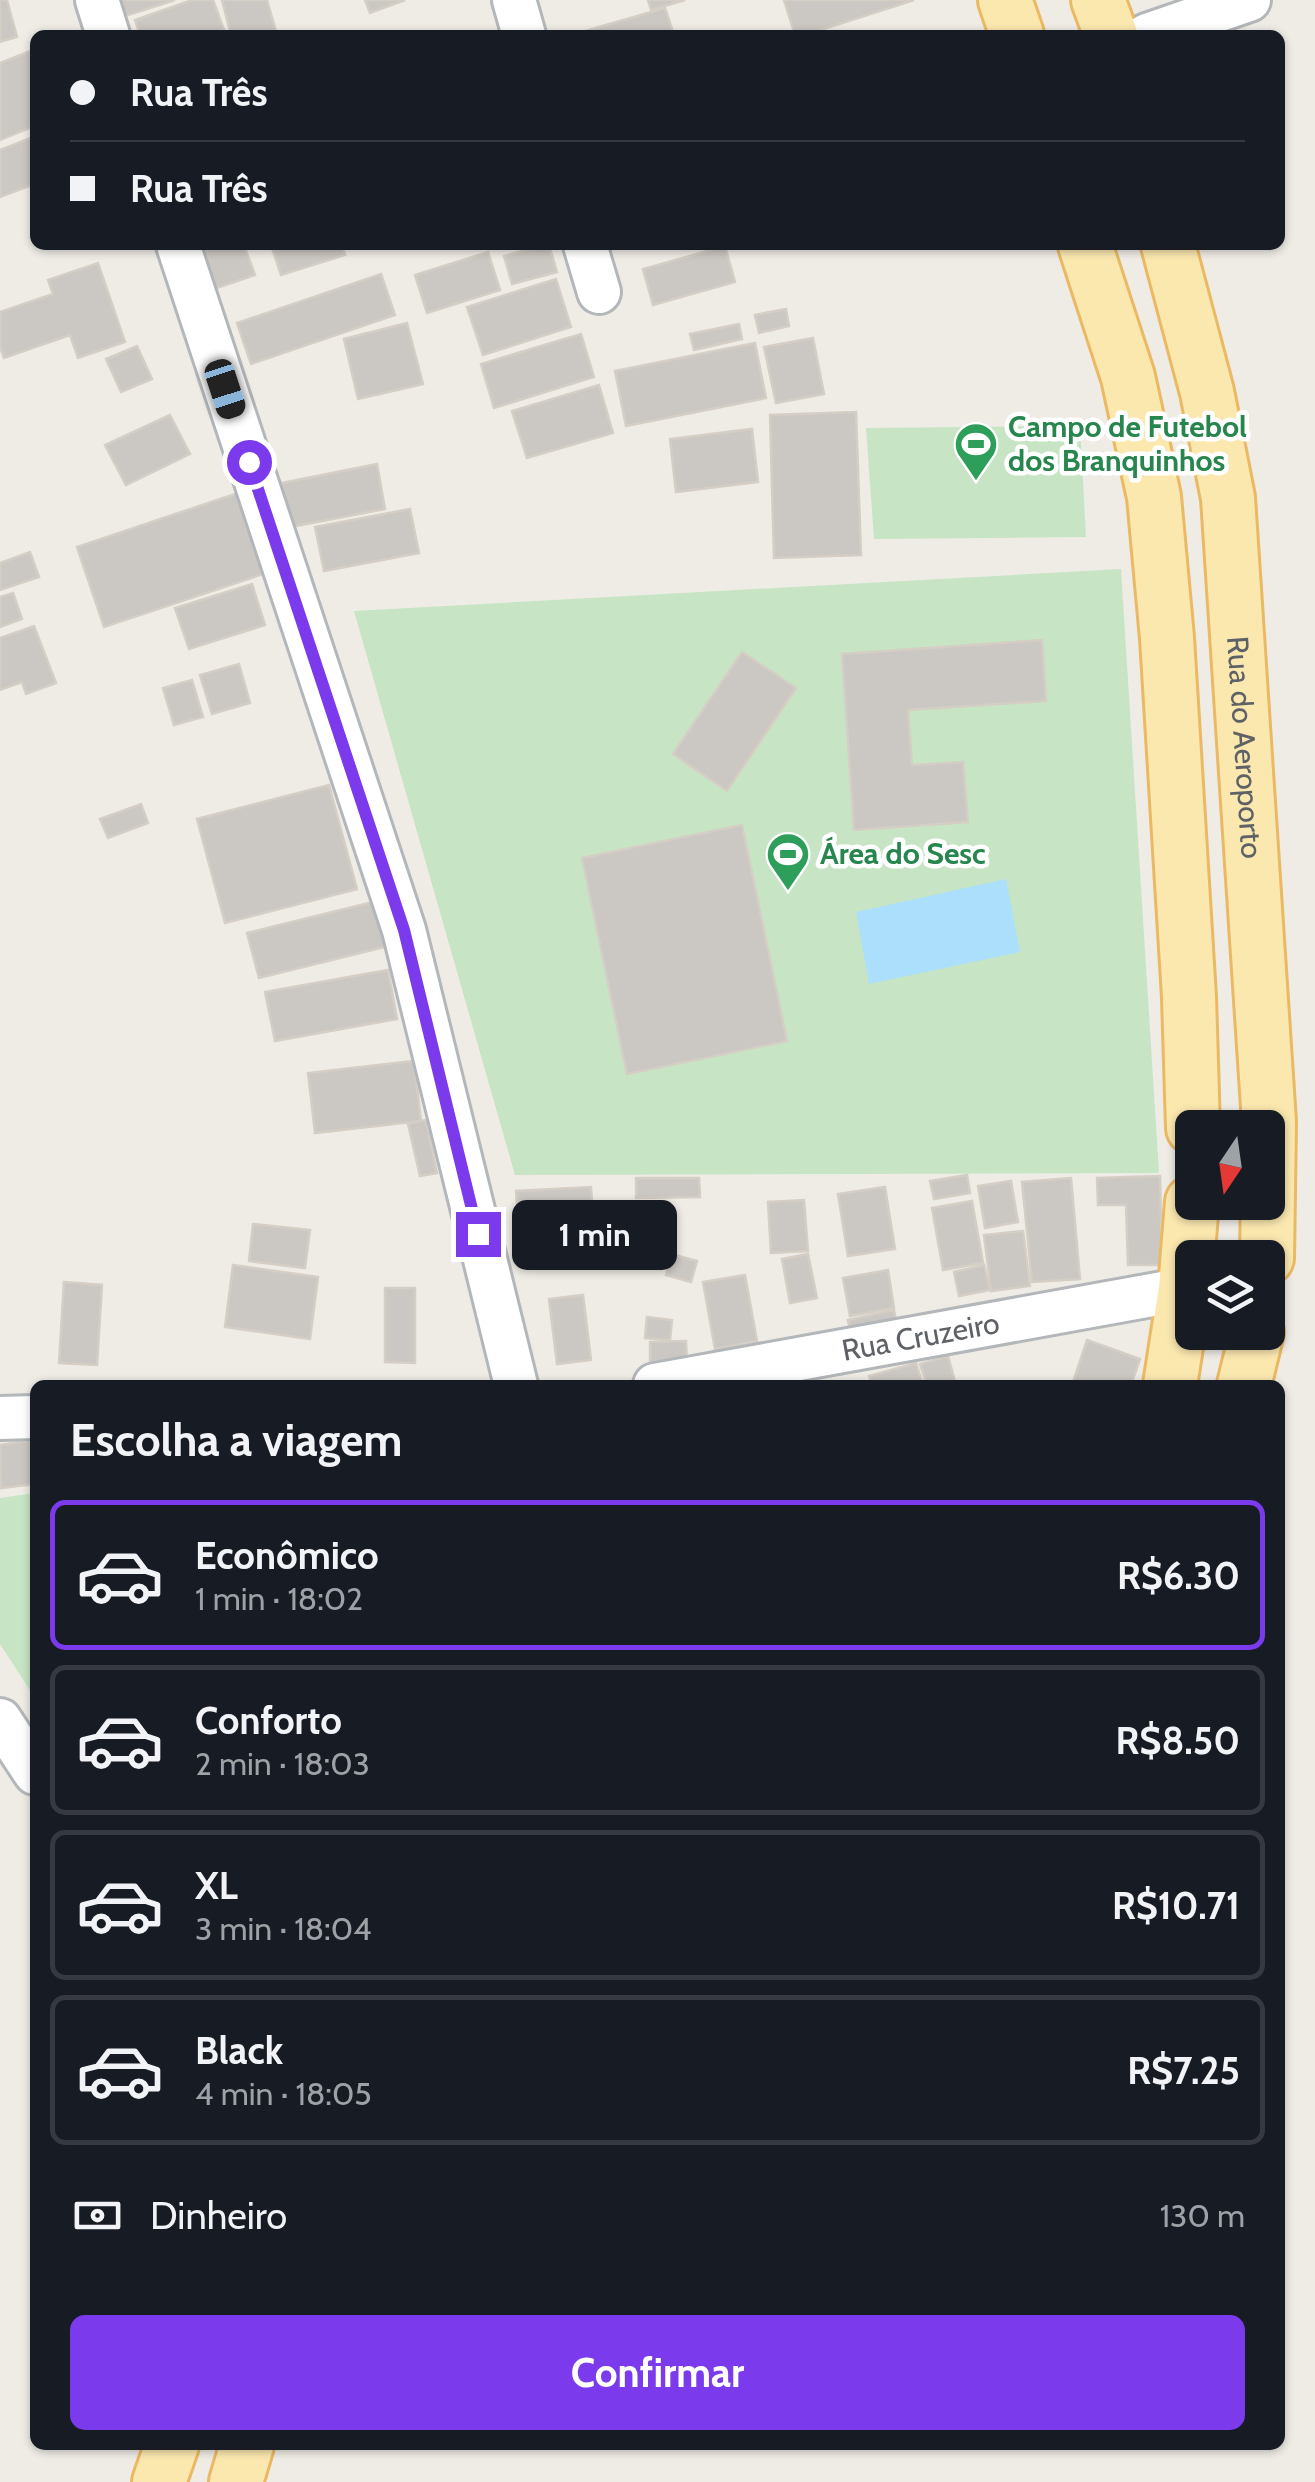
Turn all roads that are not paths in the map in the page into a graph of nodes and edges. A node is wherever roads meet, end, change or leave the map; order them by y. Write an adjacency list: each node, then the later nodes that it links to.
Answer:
1 (97, 0): 6 (street)
2 (514, 0): 7 (street)
3 (1005, 0): 8 (main road)
4 (1098, 0): 9 (main road)
5 (1249, 0): 10 (street)
6 (106, 30)
7 (523, 30)
8 (1015, 30)
9 (1108, 30)
10 (1162, 30)
11 (180, 250): 21 (street)
12 (586, 250): 15 (street)
13 (1087, 250): 16 (main road)
14 (1169, 250): 17 (main road, Rua do Aeroporto)
15 (598, 292)
16 (1192, 1110)
17 (1267, 1240)
18 (1175, 1291): 22 (street, Rua Cruzeiro)
19 (1175, 1350): 23 (main road)
20 (1253, 1350): 24 (main road)
21 (515, 1380)
22 (684, 1380)
23 (1171, 1380)
24 (1245, 1380)
25 (30, 1417): 26 (street)
26 (0, 1418)
27 (0, 1720): 28 (street)
28 (30, 1765)
29 (170, 2450): 31 (main road)
30 (246, 2450): 32 (main road)
31 (159, 2482)
32 (236, 2482)

